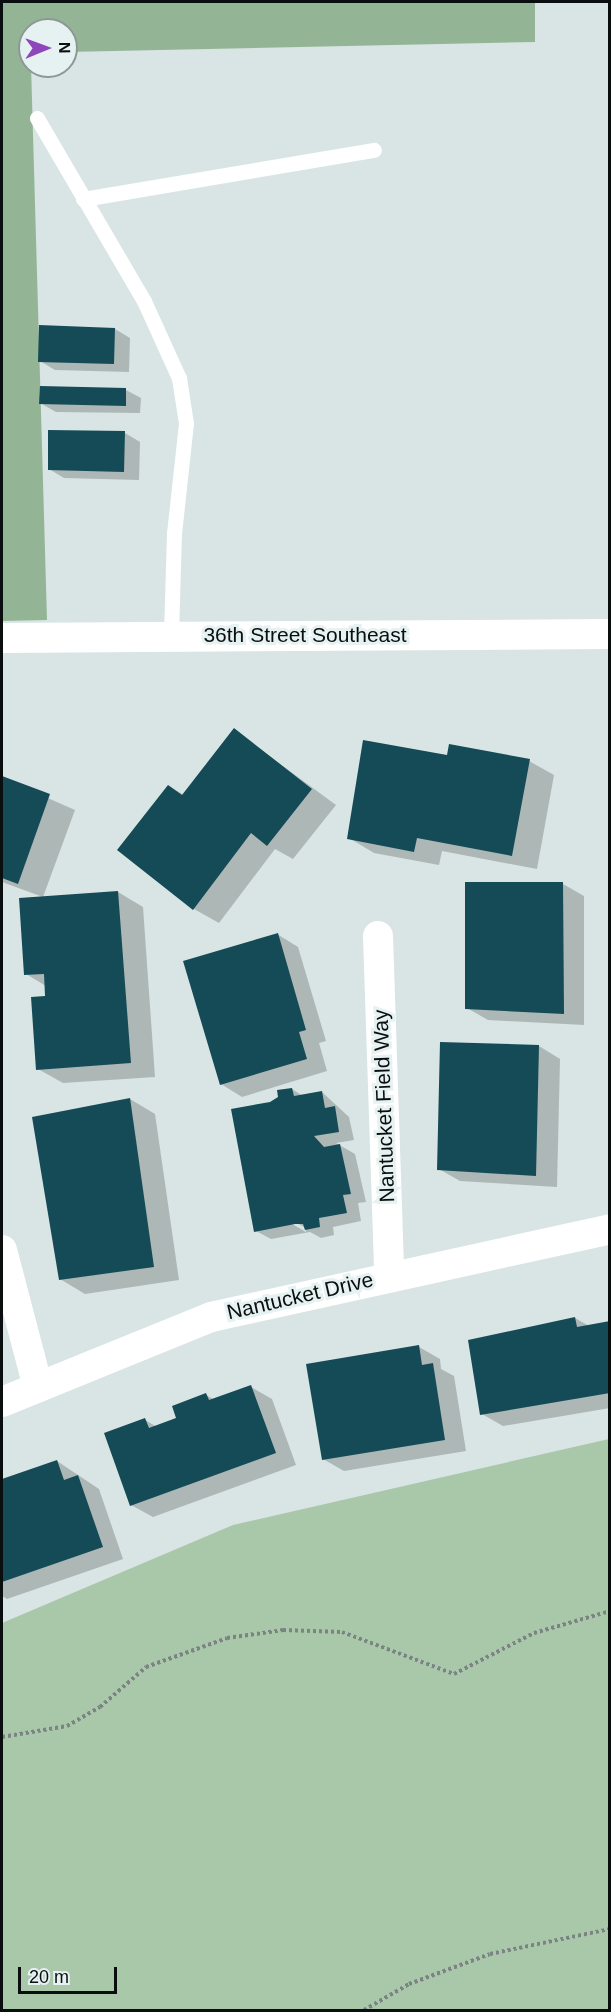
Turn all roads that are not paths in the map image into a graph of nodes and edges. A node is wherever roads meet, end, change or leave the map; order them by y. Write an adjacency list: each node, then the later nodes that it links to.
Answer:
1 (37, 118): 3 (lane)
2 (374, 150): 3 (lane)
3 (83, 199): 5 (lane)
4 (609, 634): 5 (street, 36th Street Southeast)
5 (171, 636): 6 (street, 36th Street Southeast)
6 (2, 638)
7 (378, 936): 10 (street, Nantucket Field Way)
8 (609, 1229): 10 (street, Nantucket Drive)
9 (2, 1250): 11 (street)
10 (389, 1275): 11 (street, Nantucket Drive)
11 (38, 1387): 12 (street, Nantucket Drive)
12 (2, 1402)

